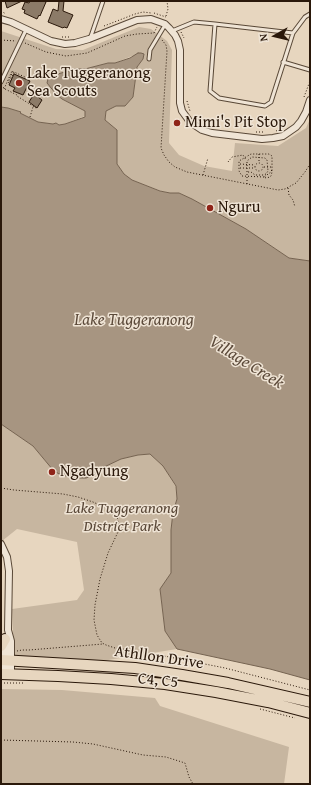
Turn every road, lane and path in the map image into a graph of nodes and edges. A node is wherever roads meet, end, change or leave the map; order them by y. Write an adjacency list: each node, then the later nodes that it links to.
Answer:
1 (5, 1): 4 (path)
2 (103, 1): 13 (lane)
3 (167, 1): 8 (path)
4 (1, 3)
5 (1, 12): 7 (path)
6 (310, 14): 14 (lane)
7 (3, 16): 11 (street)
8 (166, 17): 9 (path); 9 (path); 13 (path)
9 (166, 21): 12 (street); 15 (lane); 18 (street)
10 (215, 24): 12 (lane); 14 (lane); 23 (lane)
11 (26, 30): 18 (street); 20 (lane)
12 (175, 30): 21 (path); 30 (street)
13 (92, 31): 18 (lane)
14 (293, 33): 23 (lane)
15 (159, 36): 20 (path); 22 (lane); 58 (path)
16 (61, 37): 17 (path)
17 (70, 37)
18 (89, 39)
19 (1, 40): 20 (path)
20 (21, 41): 27 (lane)
21 (185, 42)
22 (149, 59)
23 (283, 62): 24 (lane)
24 (310, 70)
25 (26, 79): 28 (path)
26 (310, 81): 31 (path)
27 (1, 84): 28 (path)
28 (4, 88): 32 (path)
29 (186, 100): 34 (path)
30 (310, 100)
31 (303, 101)
32 (33, 106): 33 (path); 35 (path)
33 (36, 108)
34 (191, 112)
35 (30, 117)
36 (286, 126): 39 (path)
37 (254, 132): 38 (path)
38 (268, 132)
39 (273, 132)
40 (259, 154): 42 (path); 43 (path); 56 (path)
41 (208, 158): 58 (path)
42 (245, 158): 44 (path); 45 (path); 47 (path)
43 (259, 158): 44 (path); 46 (path); 52 (path)
44 (247, 160): 48 (path)
45 (228, 162)
46 (259, 163): 50 (path); 51 (path)
47 (239, 164): 48 (path); 53 (path)
48 (247, 164): 50 (path); 54 (path)
49 (310, 164): 61 (path)
50 (255, 165): 55 (path)
51 (263, 167): 52 (path); 55 (path)
52 (268, 167): 56 (path); 57 (path)
53 (239, 168): 54 (path); 59 (path)
54 (247, 168): 55 (path); 57 (path)
55 (255, 168)
56 (272, 168): 59 (path)
57 (247, 172): 59 (path)
58 (203, 176): 60 (path)
59 (246, 176): 60 (path)
60 (247, 184): 61 (path)
61 (288, 187): 62 (path)
62 (296, 207)
63 (1, 488): 68 (path)
64 (1, 544): 66 (street)
65 (1, 600): 66 (street)
66 (8, 601): 67 (street)
67 (5, 638): 69 (street); 69 (street)
68 (104, 644): 69 (path); 72 (path)
69 (7, 658): 70 (street); 73 (main road, Athllon Drive)
70 (4, 676): 71 (path); 75 (main road, Athllon Drive)
71 (24, 683)
72 (310, 690)
73 (310, 702)
74 (258, 709): 76 (path)
75 (310, 713)
76 (295, 718)
77 (1, 740): 78 (path)
78 (192, 784)

